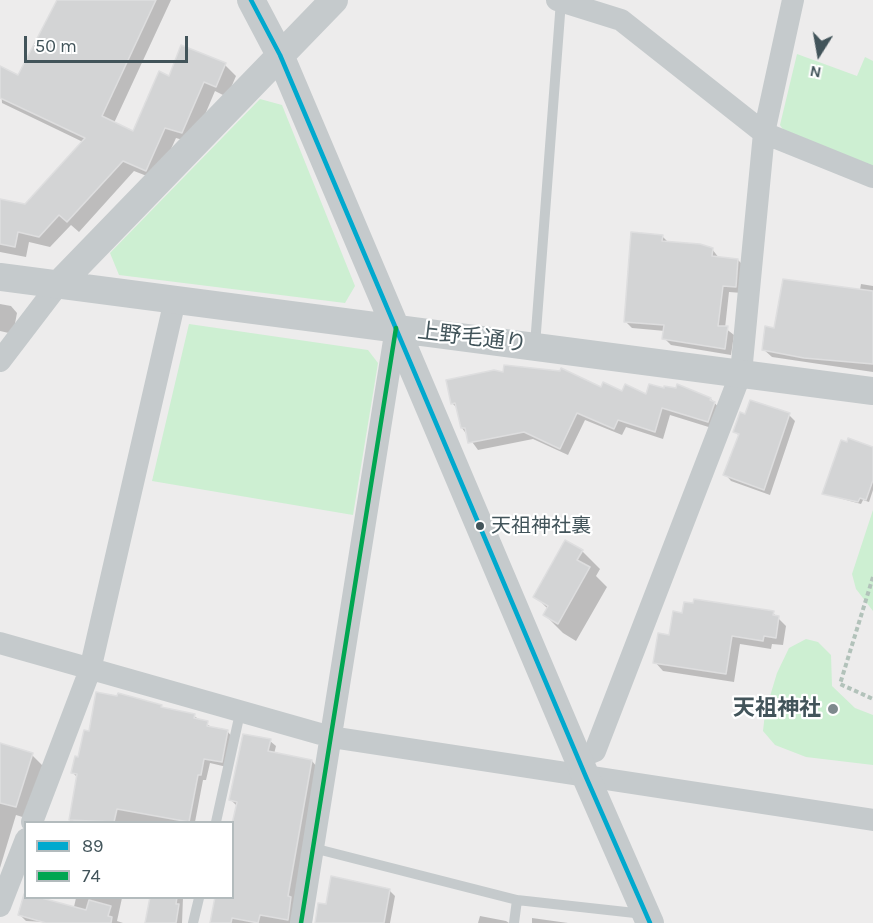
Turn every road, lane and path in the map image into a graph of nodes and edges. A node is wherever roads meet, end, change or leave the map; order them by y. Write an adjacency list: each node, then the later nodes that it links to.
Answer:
1 (251, 0): 5 (street)
2 (334, 0): 5 (street)
3 (793, 0): 6 (street)
4 (559, 1): 6 (street); 12 (lane)
5 (280, 55): 9 (street); 11 (street)
6 (764, 133): 7 (street); 14 (street)
7 (873, 177)
8 (0, 278): 9 (street, 上野毛通り)
9 (58, 285): 10 (street, 上野毛通り); 13 (street)
10 (175, 300): 11 (street, 上野毛通り); 18 (street)
11 (396, 327): 12 (street, 上野毛通り); 21 (street); 22 (street)
12 (535, 346): 14 (street, 上野毛通り)
13 (0, 361)
14 (741, 373): 15 (street, 上野毛通り); 22 (street)
15 (873, 391)
16 (873, 577): 19 (path)
17 (0, 644): 18 (street)
18 (90, 669): 20 (street); 24 (street)
19 (873, 699)
20 (240, 713): 21 (street); 25 (lane)
21 (331, 737): 22 (street); 27 (street)
22 (582, 767): 23 (street); 31 (street)
23 (873, 820)
24 (32, 821)
25 (216, 821)
26 (24, 844): 30 (street)
27 (313, 848): 29 (lane); 33 (street)
28 (199, 899): 32 (lane)
29 (517, 900): 31 (lane); 34 (lane)
30 (0, 906)
31 (649, 919)
32 (193, 923)
33 (301, 923)
34 (514, 923)

